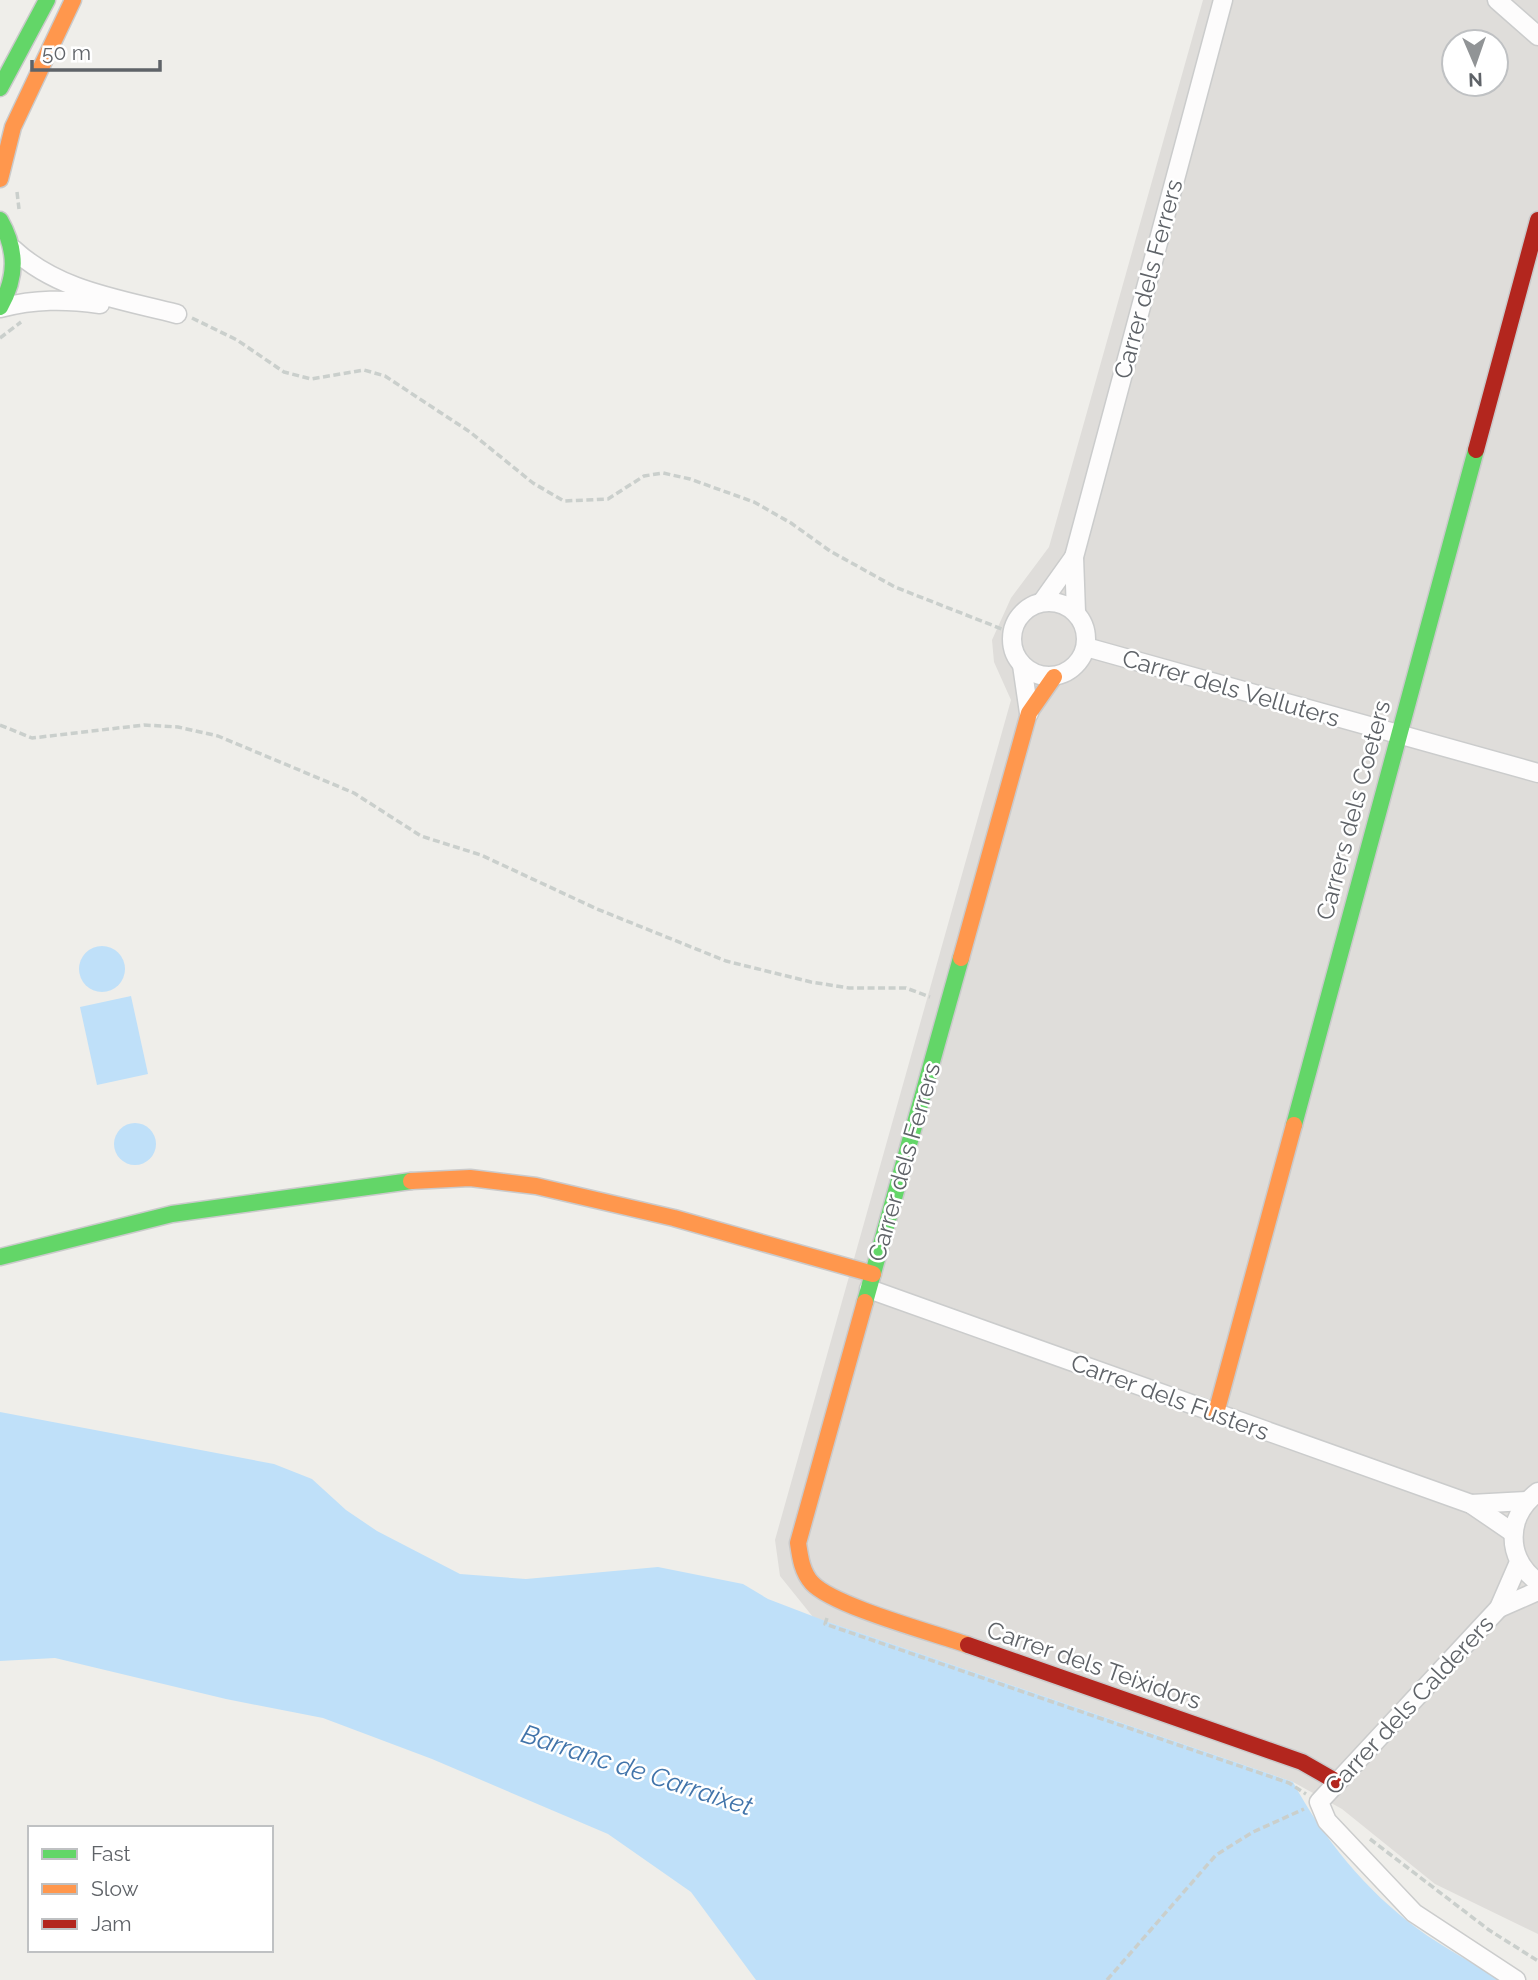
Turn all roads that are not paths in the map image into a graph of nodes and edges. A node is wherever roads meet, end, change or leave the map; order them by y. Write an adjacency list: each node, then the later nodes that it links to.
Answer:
1 (47, 0): 6 (street)
2 (73, 0): 7 (street)
3 (1223, 0): 12 (street, Carrer dels Ferrers)
4 (1497, 0): 5 (street)
5 (1538, 36)
6 (0, 88)
7 (0, 179)
8 (0, 220): 10 (street)
9 (1538, 220): 19 (street, Carrers dels Coeters)
10 (13, 249): 11 (street); 11 (street)
11 (0, 308)
12 (1074, 557): 13 (street, Carrer dels Ferrers); 14 (street, Carrer dels Ferrers)
13 (1042, 602): 14 (street); 16 (street)
14 (1076, 612): 15 (street)
15 (1086, 647): 17 (street); 19 (street, Carrer dels Velluters)
16 (1022, 665): 17 (street); 18 (street, Carrer dels Ferrers)
17 (1054, 677): 18 (street, Carrer dels Ferrers)
18 (1030, 713): 22 (street, Carrer dels Ferrers)
19 (1397, 734): 20 (street, Carrer dels Velluters); 23 (street, Carrers dels Coeters)
20 (1538, 773)
21 (0, 1257): 22 (street)
22 (871, 1282): 23 (street, Carrer dels Fusters); 30 (street, Carrer dels Ferrers)
23 (1216, 1413): 25 (street, Carrer dels Fusters)
24 (1533, 1497): 25 (street, Carrer dels Fusters); 26 (street)
25 (1471, 1504): 26 (street, Carrer dels Fusters)
26 (1512, 1532): 27 (street)
27 (1519, 1562): 28 (street); 31 (street, Carrer dels Calderers)
28 (1538, 1581)
29 (1538, 1591): 31 (street, Carrer dels Calderers)
30 (834, 1599): 32 (street, Carrer dels Teixidors)
31 (1499, 1608): 32 (street, Carrer dels Calderers)
32 (1337, 1783): 33 (street, Carrer dels Calderers)
33 (1516, 1980)

